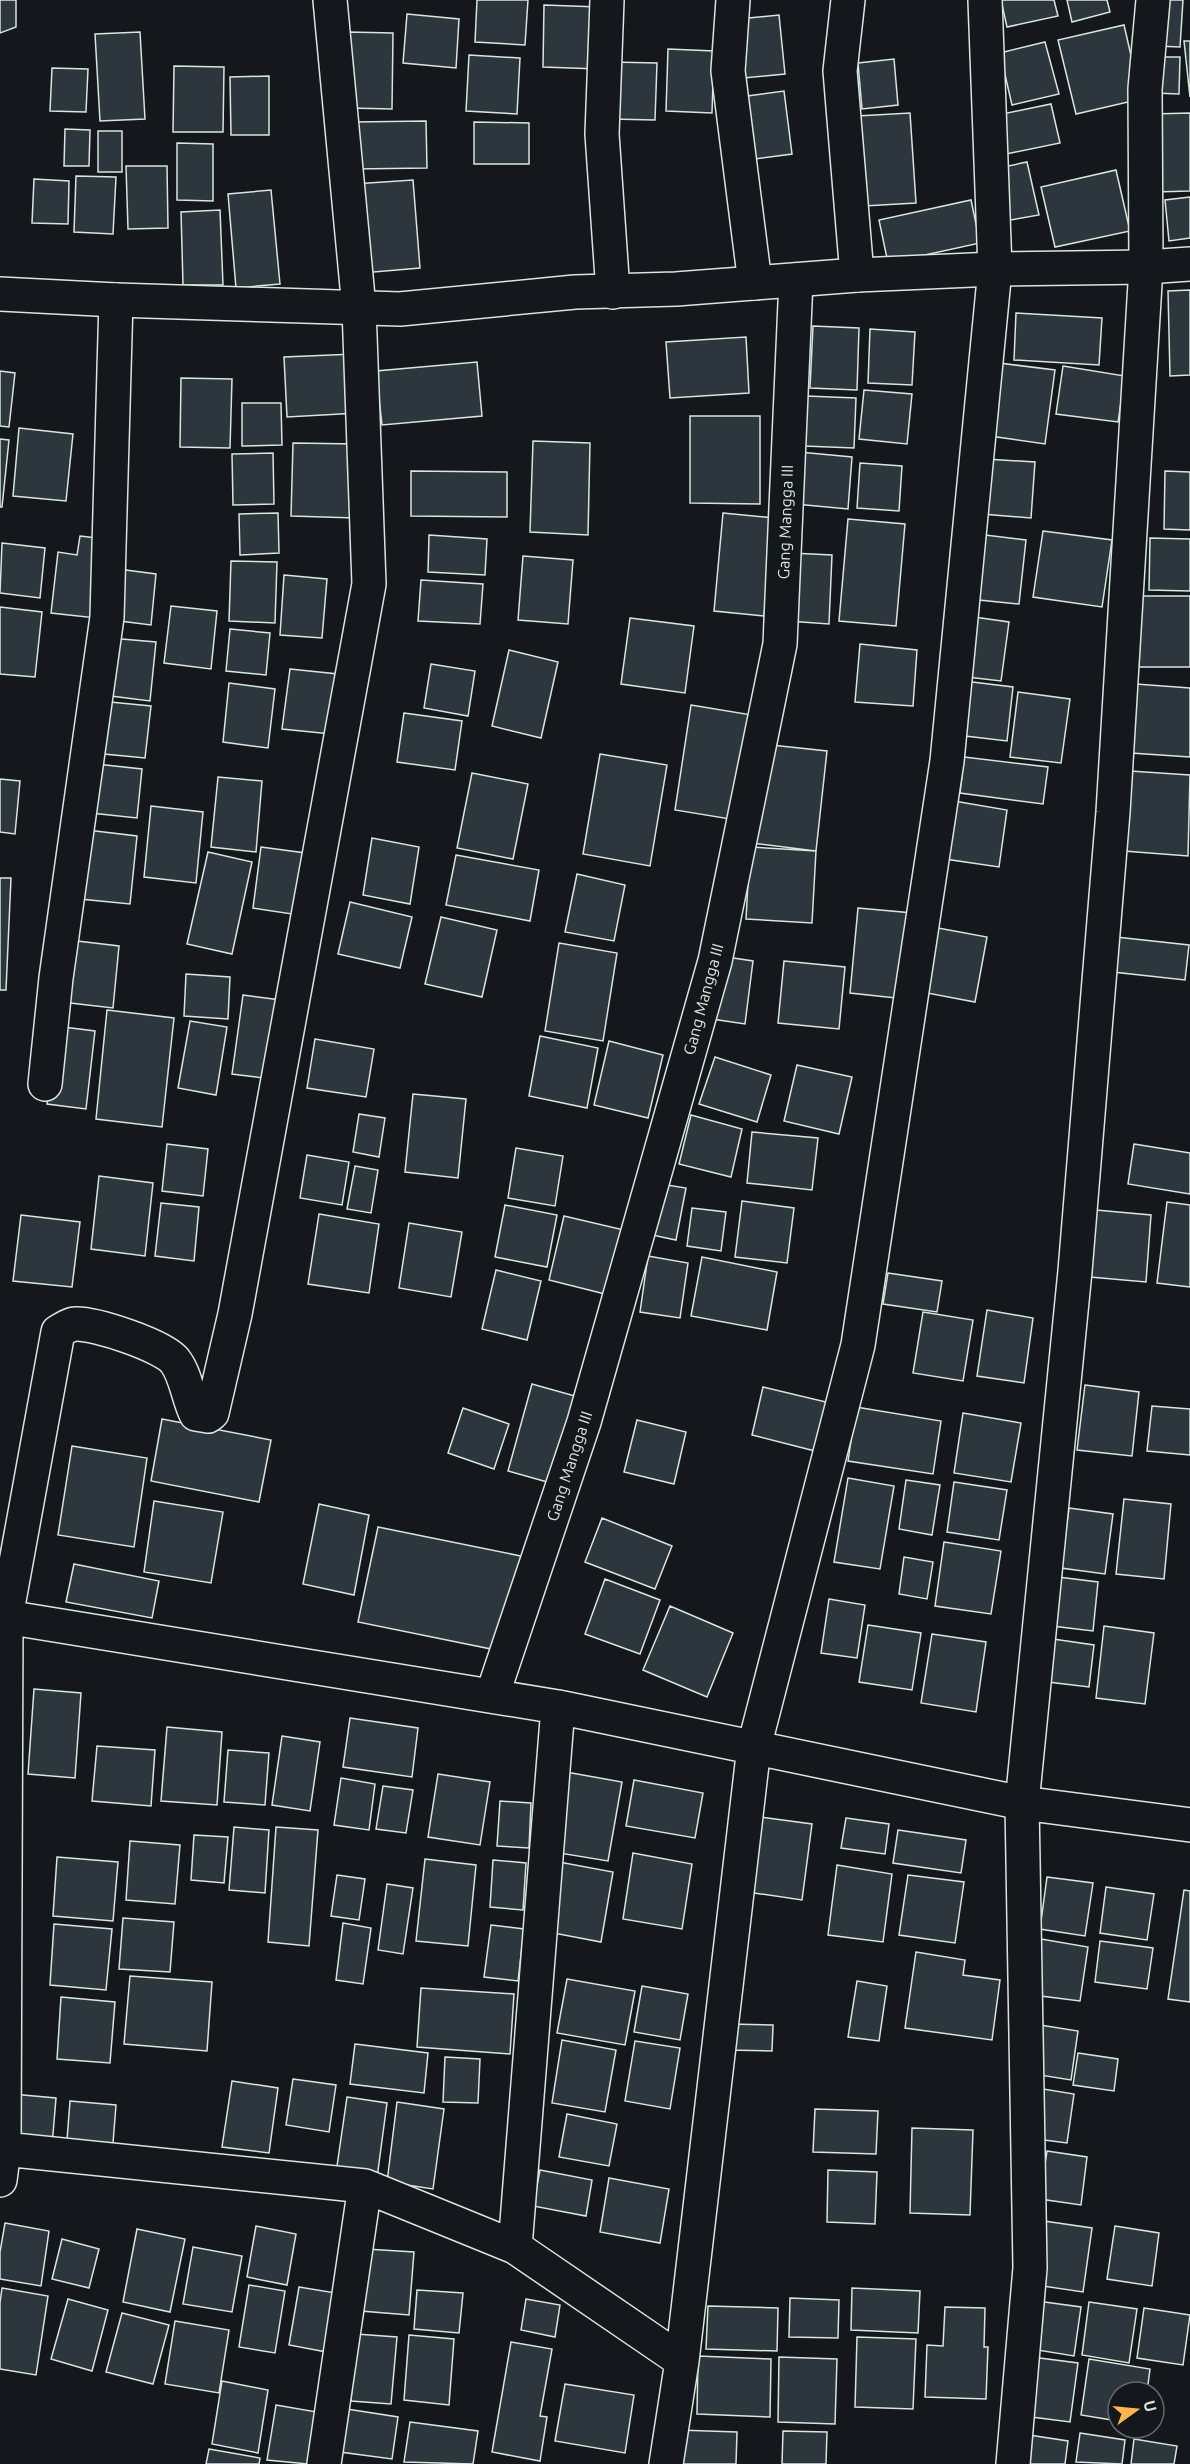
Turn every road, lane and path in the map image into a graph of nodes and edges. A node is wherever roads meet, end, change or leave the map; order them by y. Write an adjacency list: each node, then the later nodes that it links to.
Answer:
1 (330, 0): 16 (street)
2 (607, 0): 13 (street)
3 (733, 0): 12 (street)
4 (848, 0): 10 (street)
5 (985, 0): 9 (street)
6 (1153, 0): 8 (street)
7 (1190, 264): 8 (street)
8 (1146, 267): 9 (street); 22 (street)
9 (995, 269): 10 (street); 21 (street)
10 (857, 275): 11 (street)
11 (796, 280): 12 (street); 19 (street, Gang Mangga III)
12 (755, 283): 13 (street)
13 (613, 292): 16 (street)
14 (0, 294): 15 (street)
15 (116, 300): 16 (street); 17 (street)
16 (359, 308): 18 (street)
17 (45, 1084)
18 (3, 1617): 19 (street); 24 (street)
19 (492, 1696): 20 (street)
20 (558, 1707): 21 (street); 26 (street)
21 (754, 1747): 22 (street); 27 (street)
22 (1022, 1803): 23 (street); 30 (street)
23 (1190, 1825)
24 (2, 2165): 25 (street)
25 (365, 2186): 26 (street); 28 (street)
26 (515, 2247): 27 (street)
27 (682, 2361): 29 (street)
28 (324, 2464)
29 (666, 2464)
30 (1013, 2464)

